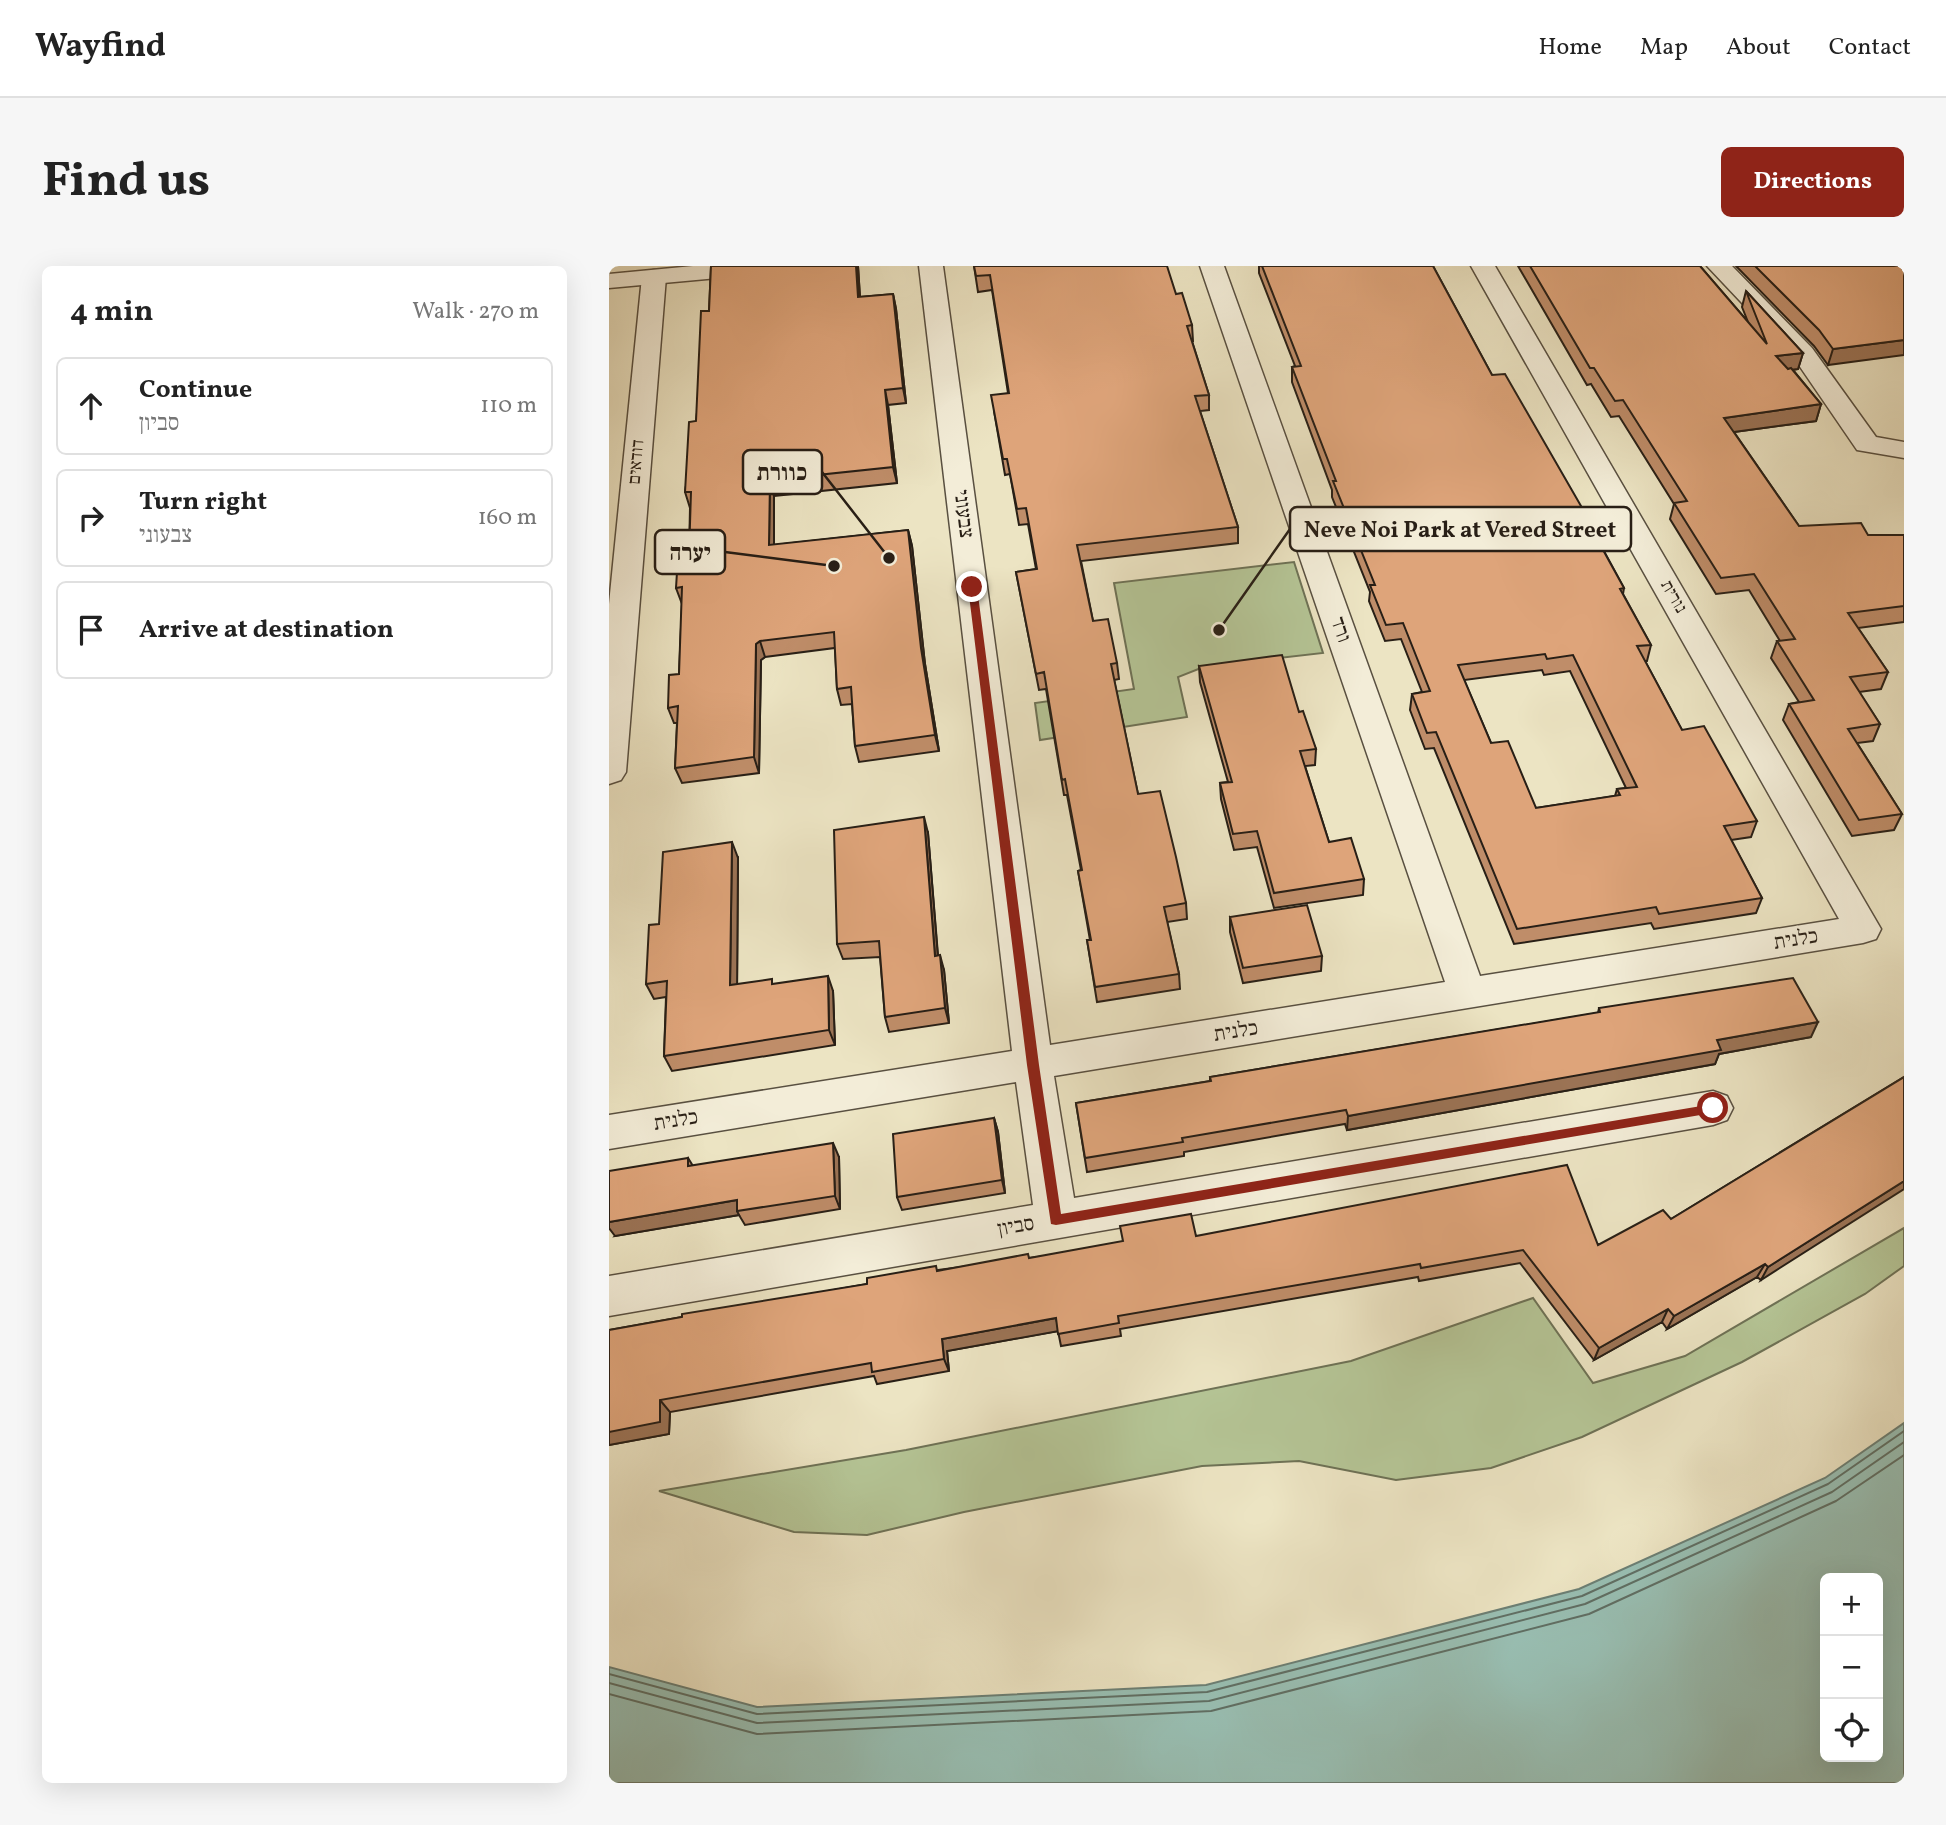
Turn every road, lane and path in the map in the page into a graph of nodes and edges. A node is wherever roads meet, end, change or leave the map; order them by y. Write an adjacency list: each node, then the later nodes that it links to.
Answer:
1 (771, 266): 6 (street)
2 (931, 266): 12 (street, צבעוני)
3 (1212, 266): 11 (street, ורד)
4 (1483, 266): 10 (street, נורית)
5 (1719, 266): 8 (street)
6 (654, 277): 7 (street); 9 (street, דודאים)
7 (609, 281)
8 (1904, 450)
9 (609, 772)
10 (1863, 929): 11 (street, כלנית)
11 (1468, 994): 12 (street, כלנית)
12 (1033, 1065): 14 (street, כלנית); 15 (street, צבעוני)
13 (1713, 1108): 15 (street, סביון)
14 (609, 1132)
15 (1056, 1220): 16 (street, סביון)
16 (609, 1296)

